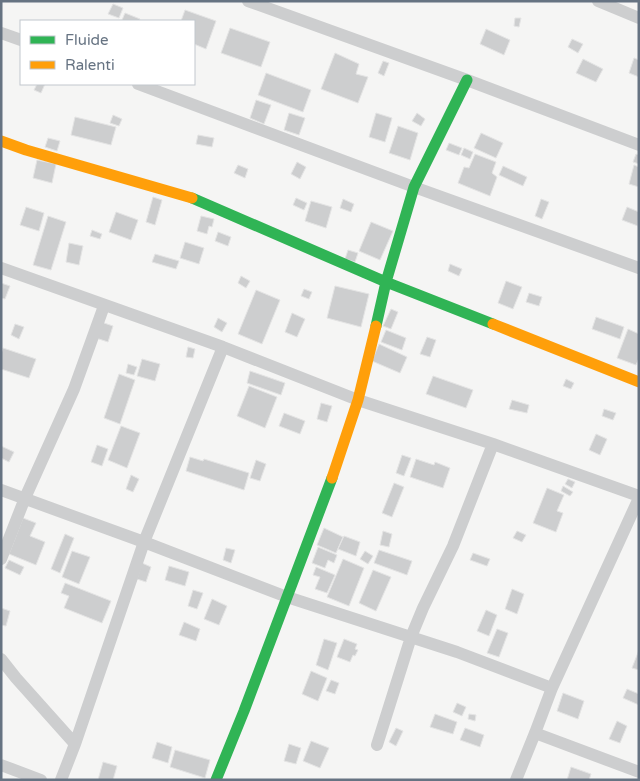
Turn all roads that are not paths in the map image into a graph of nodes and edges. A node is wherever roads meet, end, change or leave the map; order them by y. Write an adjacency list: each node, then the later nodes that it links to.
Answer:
1 (248, 1): 6 (street)
2 (598, 1): 3 (street)
3 (639, 18)
4 (1, 33): 5 (street)
5 (20, 40)
6 (467, 80): 9 (street); 10 (street)
7 (141, 85): 10 (street)
8 (1, 141): 13 (street)
9 (639, 145)
10 (414, 187): 12 (street); 13 (street)
11 (1, 268): 14 (street)
12 (639, 268)
13 (386, 282): 16 (street); 17 (street)
14 (104, 306): 15 (street); 21 (street)
15 (223, 348): 17 (street); 22 (street)
16 (639, 382)
17 (358, 400): 18 (street); 24 (street)
18 (493, 444): 20 (street); 25 (street)
19 (1, 490): 21 (street)
20 (639, 497): 27 (street)
21 (26, 498): 22 (street); 23 (street)
22 (144, 542): 24 (street); 29 (street)
23 (1, 559)
24 (287, 596): 25 (street); 35 (street)
25 (411, 638): 27 (street); 30 (street)
26 (1, 659): 29 (street)
27 (552, 688): 28 (street)
28 (535, 734): 32 (street); 36 (street)
29 (76, 744): 34 (street)
30 (377, 745)
31 (1, 765): 33 (street)
32 (639, 772)
33 (41, 780)
34 (61, 780)
35 (216, 780)
36 (516, 780)

